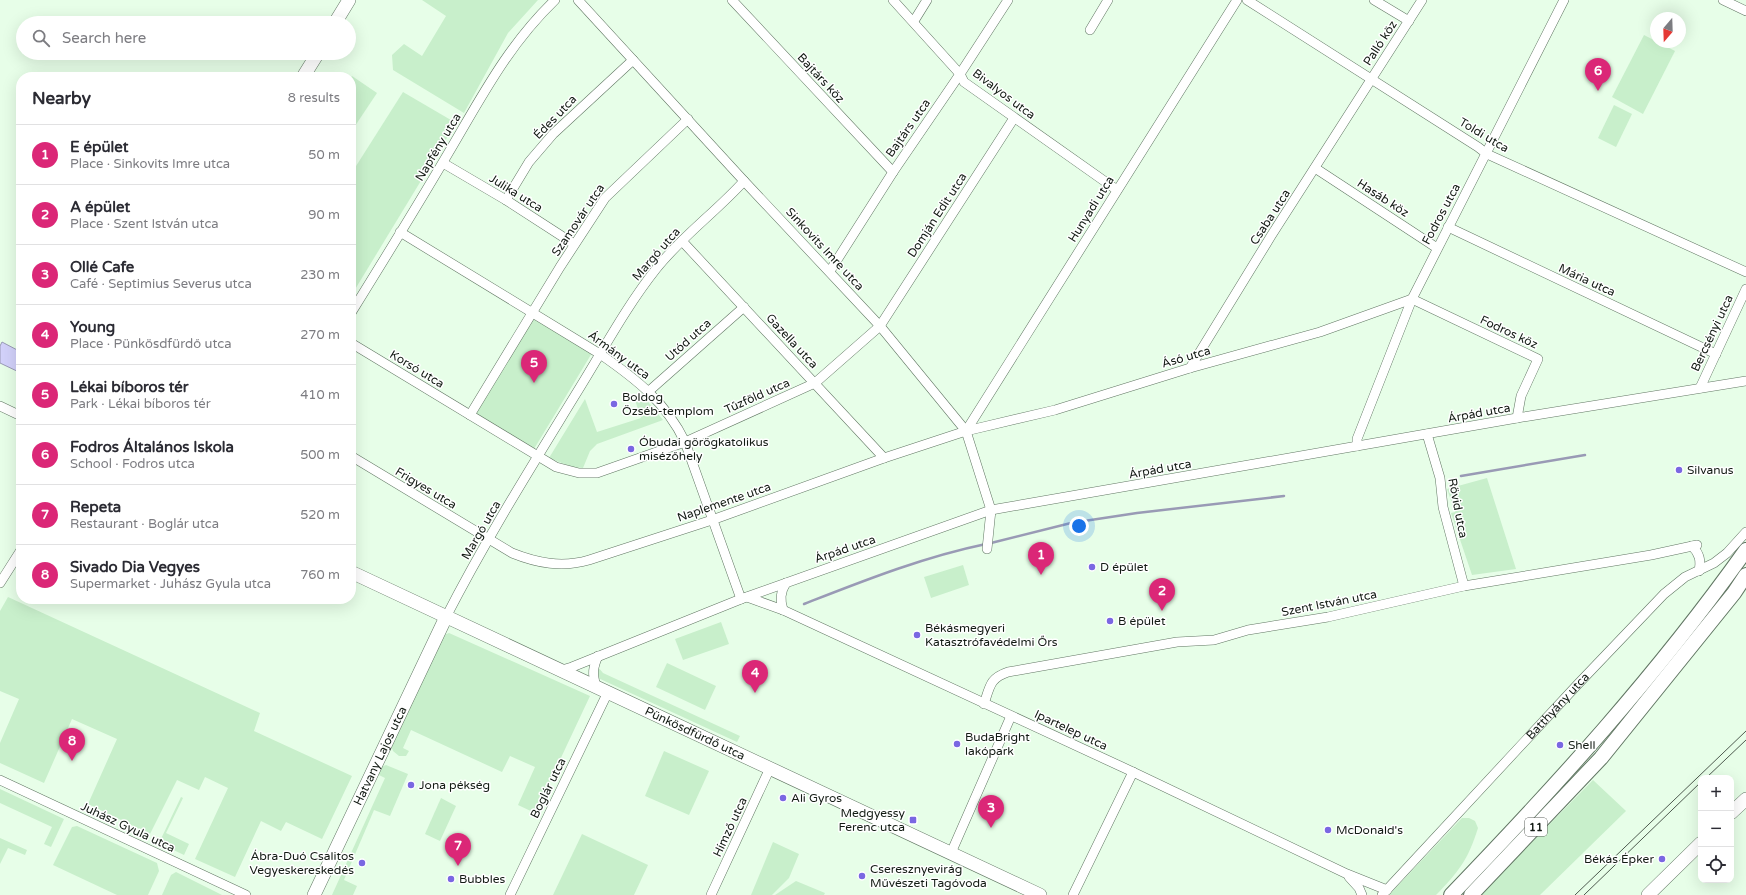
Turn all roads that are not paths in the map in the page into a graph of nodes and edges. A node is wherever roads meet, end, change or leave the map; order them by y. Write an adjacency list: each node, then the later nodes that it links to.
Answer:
1 (349, 0): 16 (street)
2 (555, 0): 28 (street, Napfény utca)
3 (578, 0): 21 (street, Sinkovits Imre utca)
4 (732, 0): 30 (street, Bajtárs köz)
5 (893, 0): 17 (street, Bivalyos utca)
6 (927, 0): 17 (street)
7 (1008, 0): 23 (street, Bajtárs utca)
8 (1108, 0): 19 (street)
9 (1237, 0): 32 (street, Hunyadi utca)
10 (1247, 0): 24 (street, Toldi utca)
11 (1374, 0): 18 (street)
12 (1422, 0): 18 (street, Palló köz)
13 (1564, 0): 27 (street, Fodros utca)
14 (1723, 0): 15 (street)
15 (1746, 11)
16 (339, 16)
17 (914, 21): 23 (street, Bivalyos utca)
18 (1409, 21): 24 (street, Palló köz)
19 (1090, 30)
20 (314, 60): 22 (street)
21 (633, 60): 25 (street, Sinkovits Imre utca); 33 (street, Édes utca)
22 (306, 72)
23 (960, 74): 26 (street, Bivalyos utca); 30 (street, Bajtárs utca)
24 (1371, 79): 27 (street, Toldi utca); 29 (street, Csaba utca)
25 (688, 118): 31 (street, Sinkovits Imre utca); 37 (street, Szamovár utca)
26 (1014, 118): 32 (street, Bivalyos utca); 46 (street, Domján Edit utca)
27 (1487, 154): 34 (street, Fodros utca); 40 (street, Toldi utca)
28 (443, 163): 33 (street, Julika utca); 35 (street, Napfény utca)
29 (1315, 168): 38 (street, Hasáb köz); 50 (street, Csaba utca)
30 (893, 172): 39 (street, Bajtárs utca)
31 (744, 181): 36 (street, Margó utca); 39 (street, Sinkovits Imre utca)
32 (1117, 190): 59 (street, Hunyadi utca)
33 (506, 200): 37 (street, Julika utca)
34 (1448, 227): 38 (street, Fodros utca); 49 (street, Mária utca)
35 (400, 232): 43 (street, Napfény utca); 45 (street, Ármány utca)
36 (682, 241): 44 (street, Gazella utca); 48 (street, Margó utca)
37 (574, 244): 45 (street, Szamovár utca)
38 (1437, 248): 42 (street, Fodros utca)
39 (830, 271): 46 (street, Sinkovits Imre utca)
40 (1746, 272)
41 (1746, 289): 49 (street, Bercsényi utca)
42 (1412, 299): 50 (street, Ásó utca); 58 (street, Fodros köz); 62 (street, Fodros utca)
43 (356, 305)
44 (744, 307): 52 (street, Gazella utca); 54 (street, Utód utca)
45 (533, 312): 48 (street, Ármány utca); 57 (street, Szamovár utca)
46 (880, 326): 52 (street, Tűzföld utca); 59 (street, Sinkovits Imre utca)
47 (356, 346): 57 (street, Korsó utca)
48 (600, 354): 54 (street, Ármány utca); 63 (street, Margó utca)
49 (1716, 354): 53 (street, Bercsényi utca)
50 (1190, 368): 59 (street, Ásó utca)
51 (1746, 380): 53 (street, Árpád utca)
52 (815, 383): 61 (street, Tűzföld utca); 64 (street, Gazella utca)
53 (1700, 388): 58 (street, Árpád utca)
54 (649, 391): 61 (street, Ármány utca)
55 (0, 406): 56 (street)
56 (16, 414)
57 (470, 415): 63 (street, Korsó utca)
58 (1517, 418): 60 (street, Árpád utca)
59 (966, 431): 64 (street, Naplemente utca); 66 (street, Sinkovits Imre utca)
60 (1427, 434): 62 (street, Árpád utca); 78 (street, Rövid utca)
61 (685, 442): 63 (street, Tűzföld utca); 67 (street, Ármány utca)
62 (1357, 446): 66 (street, Árpád utca)
63 (538, 456): 69 (street, Margó utca)
64 (884, 458): 67 (street, Naplemente utca)
65 (356, 459): 69 (street, Frigyes utca)
66 (991, 510): 70 (street, Sinkovits Imre utca); 77 (street, Árpád utca)
67 (712, 520): 69 (street, Naplemente utca); 79 (street, Ármány utca)
68 (1746, 532): 73 (street, Batthyány utca)
69 (489, 539): 81 (street, Margó utca)
70 (987, 549)
71 (1746, 550): 103 (main road, 11)
72 (16, 558): 76 (street)
73 (1699, 571): 78 (street, Szent István utca); 95 (street, Batthyány utca)
74 (356, 574): 81 (street, Pünkösdfürdő utca)
75 (1746, 575): 104 (main road, 11)
76 (0, 583)
77 (786, 583): 79 (street, Árpád utca); 80 (street)
78 (1464, 586): 85 (street, Szent István utca)
79 (744, 598): 80 (street, Ipartelep utca); 82 (street, Árpád utca)
80 (783, 610): 85 (street, Ipartelep utca)
81 (446, 617): 83 (street, Pünkösdfürdő utca); 97 (street, Hatvany Lajos utca)
82 (598, 656): 83 (street, Árpád utca); 84 (street)
83 (562, 670): 84 (street, Pünkösdfürdő utca)
84 (602, 689): 87 (street, Pünkösdfürdő utca); 98 (street, Boglár utca)
85 (984, 704): 86 (street, Ipartelep utca)
86 (1011, 716): 88 (street, Ipartelep utca); 93 (street)
87 (770, 768): 93 (street, Pünkösdfürdő utca); 99 (street, Hímző utca)
88 (1133, 772): 94 (street, Ipartelep utca); 101 (street)
89 (0, 780): 96 (street, Juhász Gyula utca)
90 (1746, 799): 91 (street)
91 (1734, 811)
92 (1698, 846): 105 (street)
93 (951, 853): 100 (street, Pünkösdfürdő utca)
94 (1347, 874): 95 (street, Ipartelep utca); 102 (street, Ipartelep utca)
95 (1384, 892)
96 (246, 895)
97 (314, 895)
98 (510, 895)
99 (711, 895)
100 (1040, 895)
101 (1073, 895)
102 (1362, 895)
103 (1451, 895)
104 (1471, 895)
105 (1648, 895)

